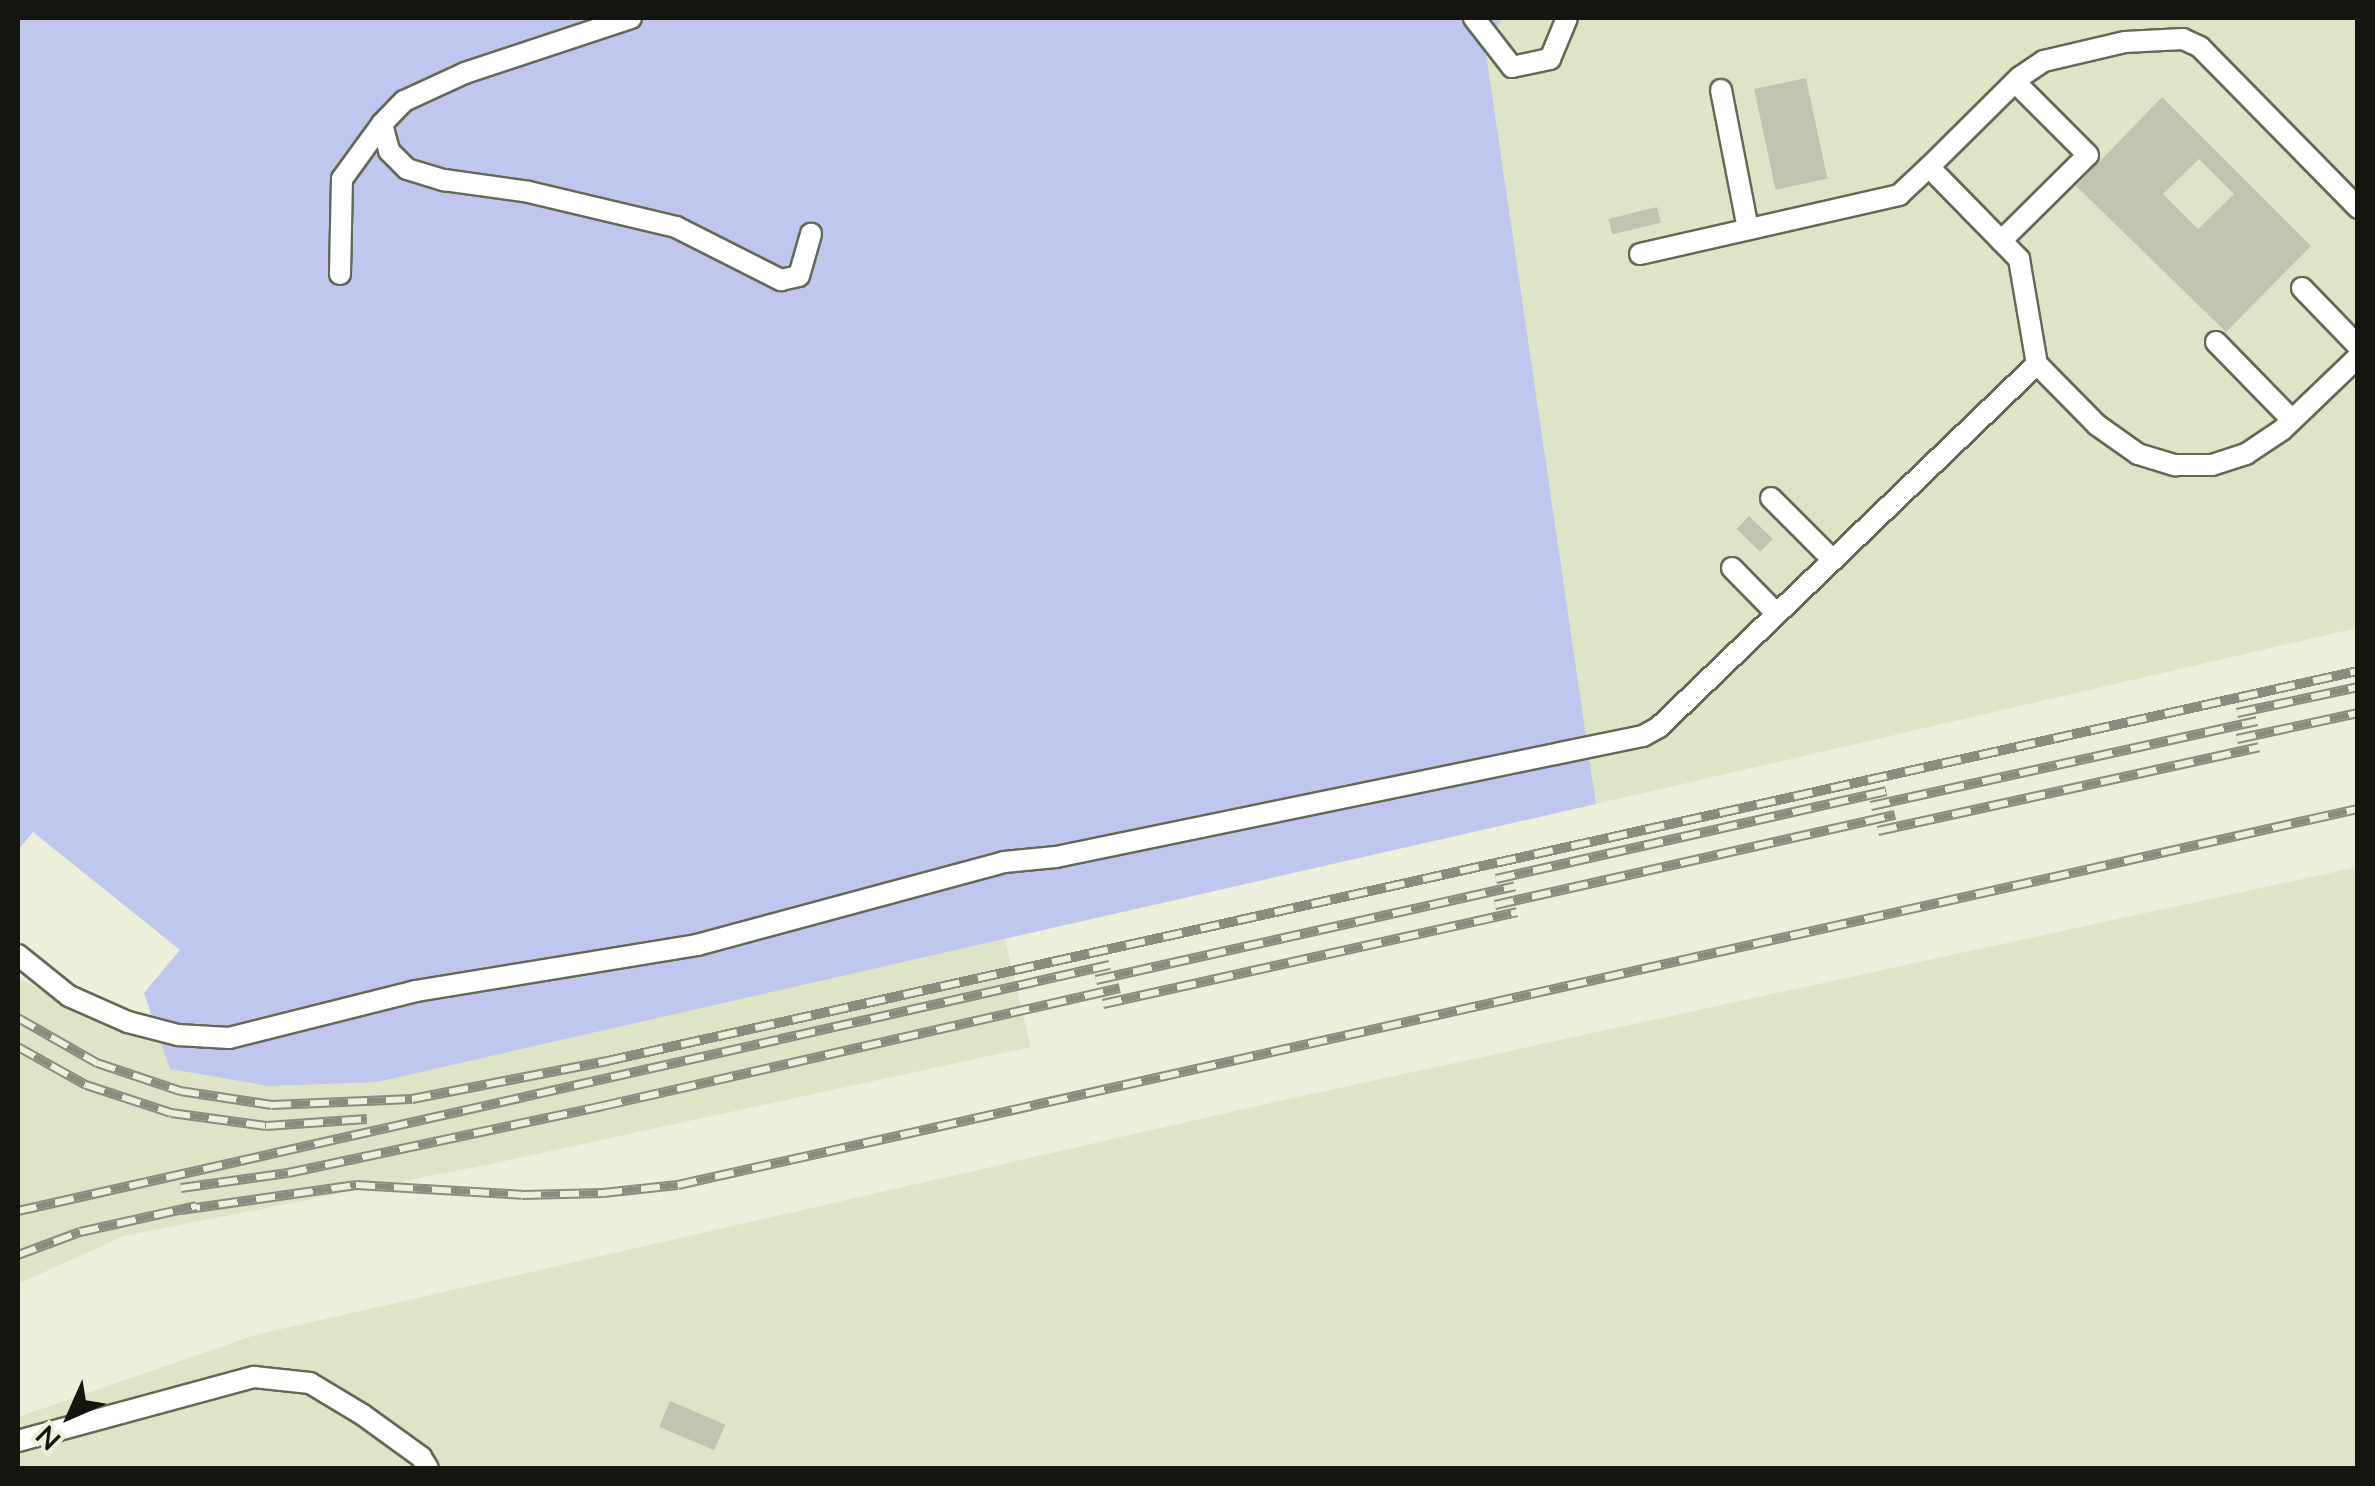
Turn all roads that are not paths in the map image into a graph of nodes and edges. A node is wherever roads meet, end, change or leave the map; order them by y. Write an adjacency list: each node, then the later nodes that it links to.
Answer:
1 (630, 18): 6 (lane)
2 (1474, 18): 3 (lane)
3 (1567, 18)
4 (2016, 82): 7 (lane); 8 (lane); 11 (lane)
5 (1721, 90): 9 (lane)
6 (382, 124): 10 (lane); 13 (lane)
7 (1928, 167): 9 (lane); 11 (lane)
8 (2358, 208)
9 (1748, 230): 12 (lane)
10 (811, 234)
11 (2001, 240): 18 (lane)
12 (1640, 254)
13 (340, 274)
14 (2302, 288): 16 (lane)
15 (2216, 342): 19 (lane)
16 (2358, 346)
17 (2358, 357): 19 (lane)
18 (2037, 364): 19 (lane); 21 (lane)
19 (2292, 420)
20 (1771, 498): 21 (lane)
21 (1833, 560): 23 (lane)
22 (1732, 568): 23 (lane)
23 (1776, 614): 24 (lane)
24 (18, 955)
25 (18, 1441): 26 (lane)
26 (428, 1468)

